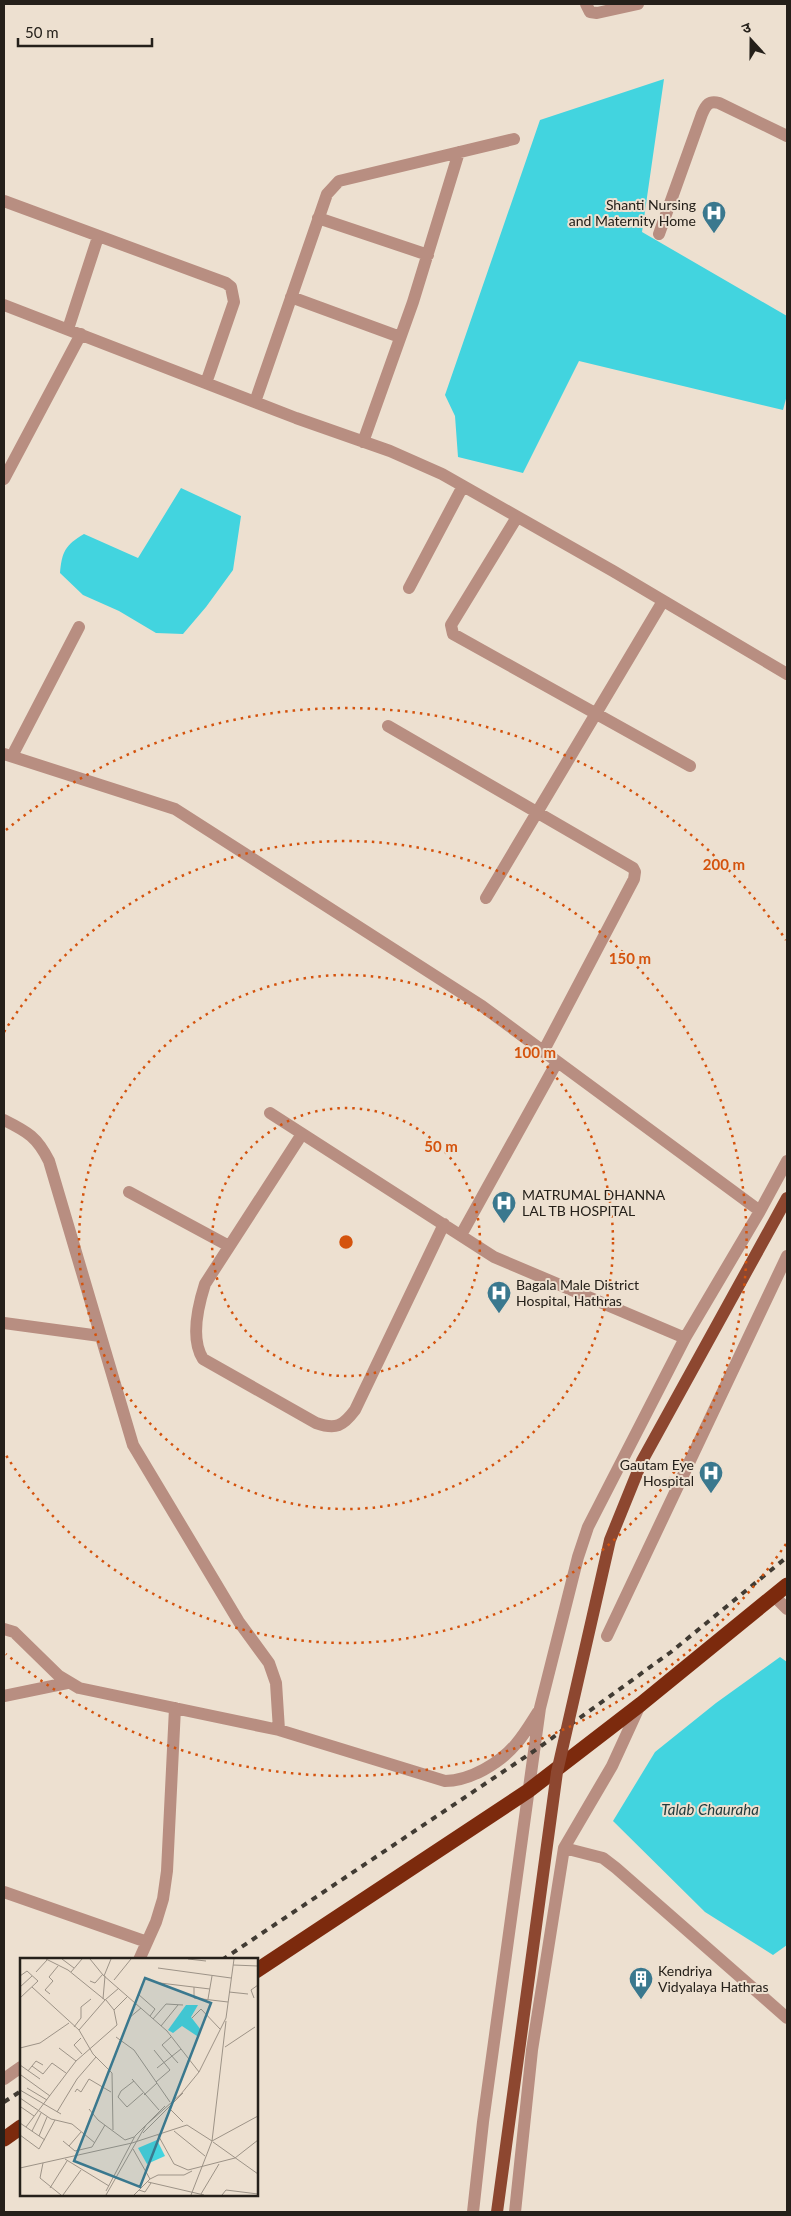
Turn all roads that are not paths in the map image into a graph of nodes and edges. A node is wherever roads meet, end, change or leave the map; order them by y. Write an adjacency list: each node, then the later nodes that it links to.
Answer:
1 (586, 4): 2 (street)
2 (638, 4)
3 (787, 136): 8 (street)
4 (514, 139): 5 (street)
5 (459, 152): 7 (street); 10 (street)
6 (4, 202): 9 (street)
7 (318, 218): 10 (street); 11 (street)
8 (658, 234)
9 (98, 237): 13 (street); 16 (street)
10 (428, 255): 15 (street)
11 (291, 297): 15 (street); 17 (street)
12 (4, 305): 13 (street)
13 (68, 329): 14 (street)
14 (81, 334): 16 (street); 19 (street)
15 (400, 337): 18 (street)
16 (206, 383): 17 (street)
17 (255, 402): 18 (street)
18 (363, 442): 20 (street)
19 (4, 479)
20 (463, 486): 21 (street); 22 (street)
21 (517, 516): 23 (street); 26 (street)
22 (409, 588)
23 (663, 601): 25 (street); 26 (street)
24 (79, 627): 28 (street)
25 (787, 674)
26 (596, 713): 29 (street); 30 (street)
27 (388, 726): 30 (street)
28 (8, 755): 32 (street)
29 (690, 766)
30 (537, 813): 31 (street); 32 (street)
31 (486, 898)
32 (543, 1052): 33 (street)
33 (557, 1062): 40 (street); 42 (street)
34 (270, 1113): 36 (street)
35 (4, 1120): 47 (street)
36 (302, 1134): 41 (street); 43 (street)
37 (787, 1161): 40 (street)
38 (129, 1192): 43 (street)
39 (787, 1198): 72 (main road, bridge)
40 (760, 1211): 48 (street)
41 (444, 1224): 42 (street); 43 (street)
42 (461, 1235): 48 (street)
43 (229, 1246)
44 (787, 1256): 45 (street)
45 (784, 1269): 53 (street)
46 (4, 1323): 47 (street)
47 (100, 1336): 59 (street)
48 (685, 1338): 58 (street)
49 (787, 1585): 50 (highway)
50 (774, 1596): 51 (street); 56 (highway)
51 (787, 1609)
52 (4, 1629): 54 (street)
53 (607, 1636)
54 (67, 1683): 55 (street); 57 (street)
55 (4, 1696)
56 (640, 1704): 60 (highway); 61 (street)
57 (175, 1708): 59 (street); 63 (street)
58 (540, 1708): 59 (street); 60 (street)
59 (279, 1730)
60 (528, 1791): 65 (highway); 71 (street)
61 (564, 1848): 66 (street); 73 (street)
62 (4, 1892): 63 (street)
63 (147, 1942): 64 (street)
64 (140, 1958)
65 (258, 1970)
66 (787, 2018)
67 (20, 2069): 68 (street)
68 (4, 2079)
69 (20, 2128): 70 (highway)
70 (4, 2139)
71 (473, 2212)
72 (497, 2212)
73 (515, 2212)

